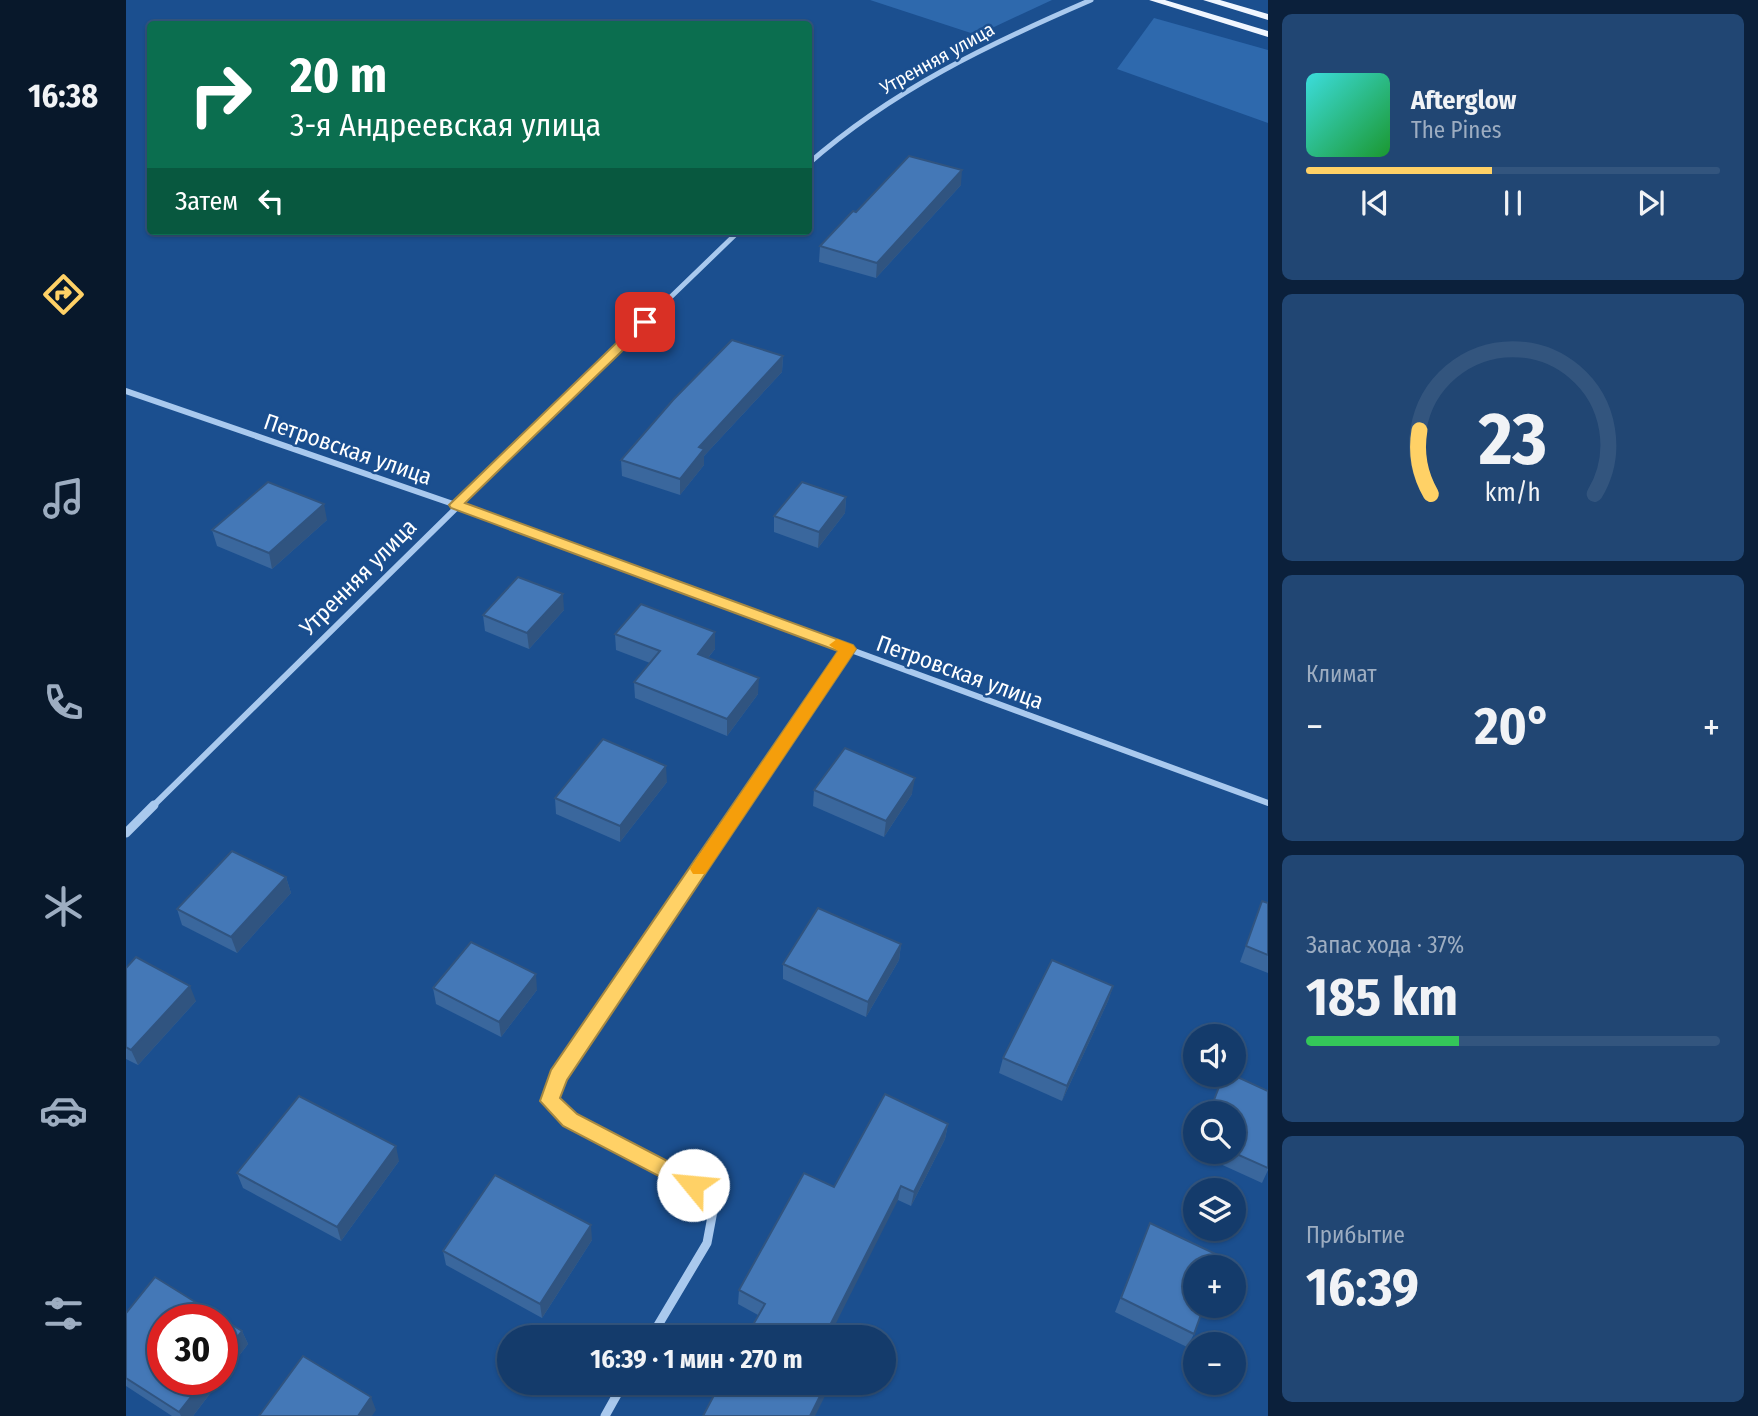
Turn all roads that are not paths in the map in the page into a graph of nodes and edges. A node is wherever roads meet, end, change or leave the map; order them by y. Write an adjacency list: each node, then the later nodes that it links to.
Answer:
1 (1091, 0): 6 (street, Утренняя улица)
2 (1154, 0): 5 (main road)
3 (1208, 0): 4 (main road)
4 (1268, 17)
5 (1268, 34)
6 (812, 160)
7 (735, 235): 9 (street, Утренняя улица)
8 (126, 391): 9 (street, Петровская улица)
9 (456, 505): 10 (street, Петровская улица); 12 (street, Утренняя улица)
10 (848, 649): 11 (street, Петровская улица); 13 (street)
11 (1268, 803)
12 (126, 834)
13 (658, 1325)
14 (617, 1395): 15 (street)
15 (605, 1416)

